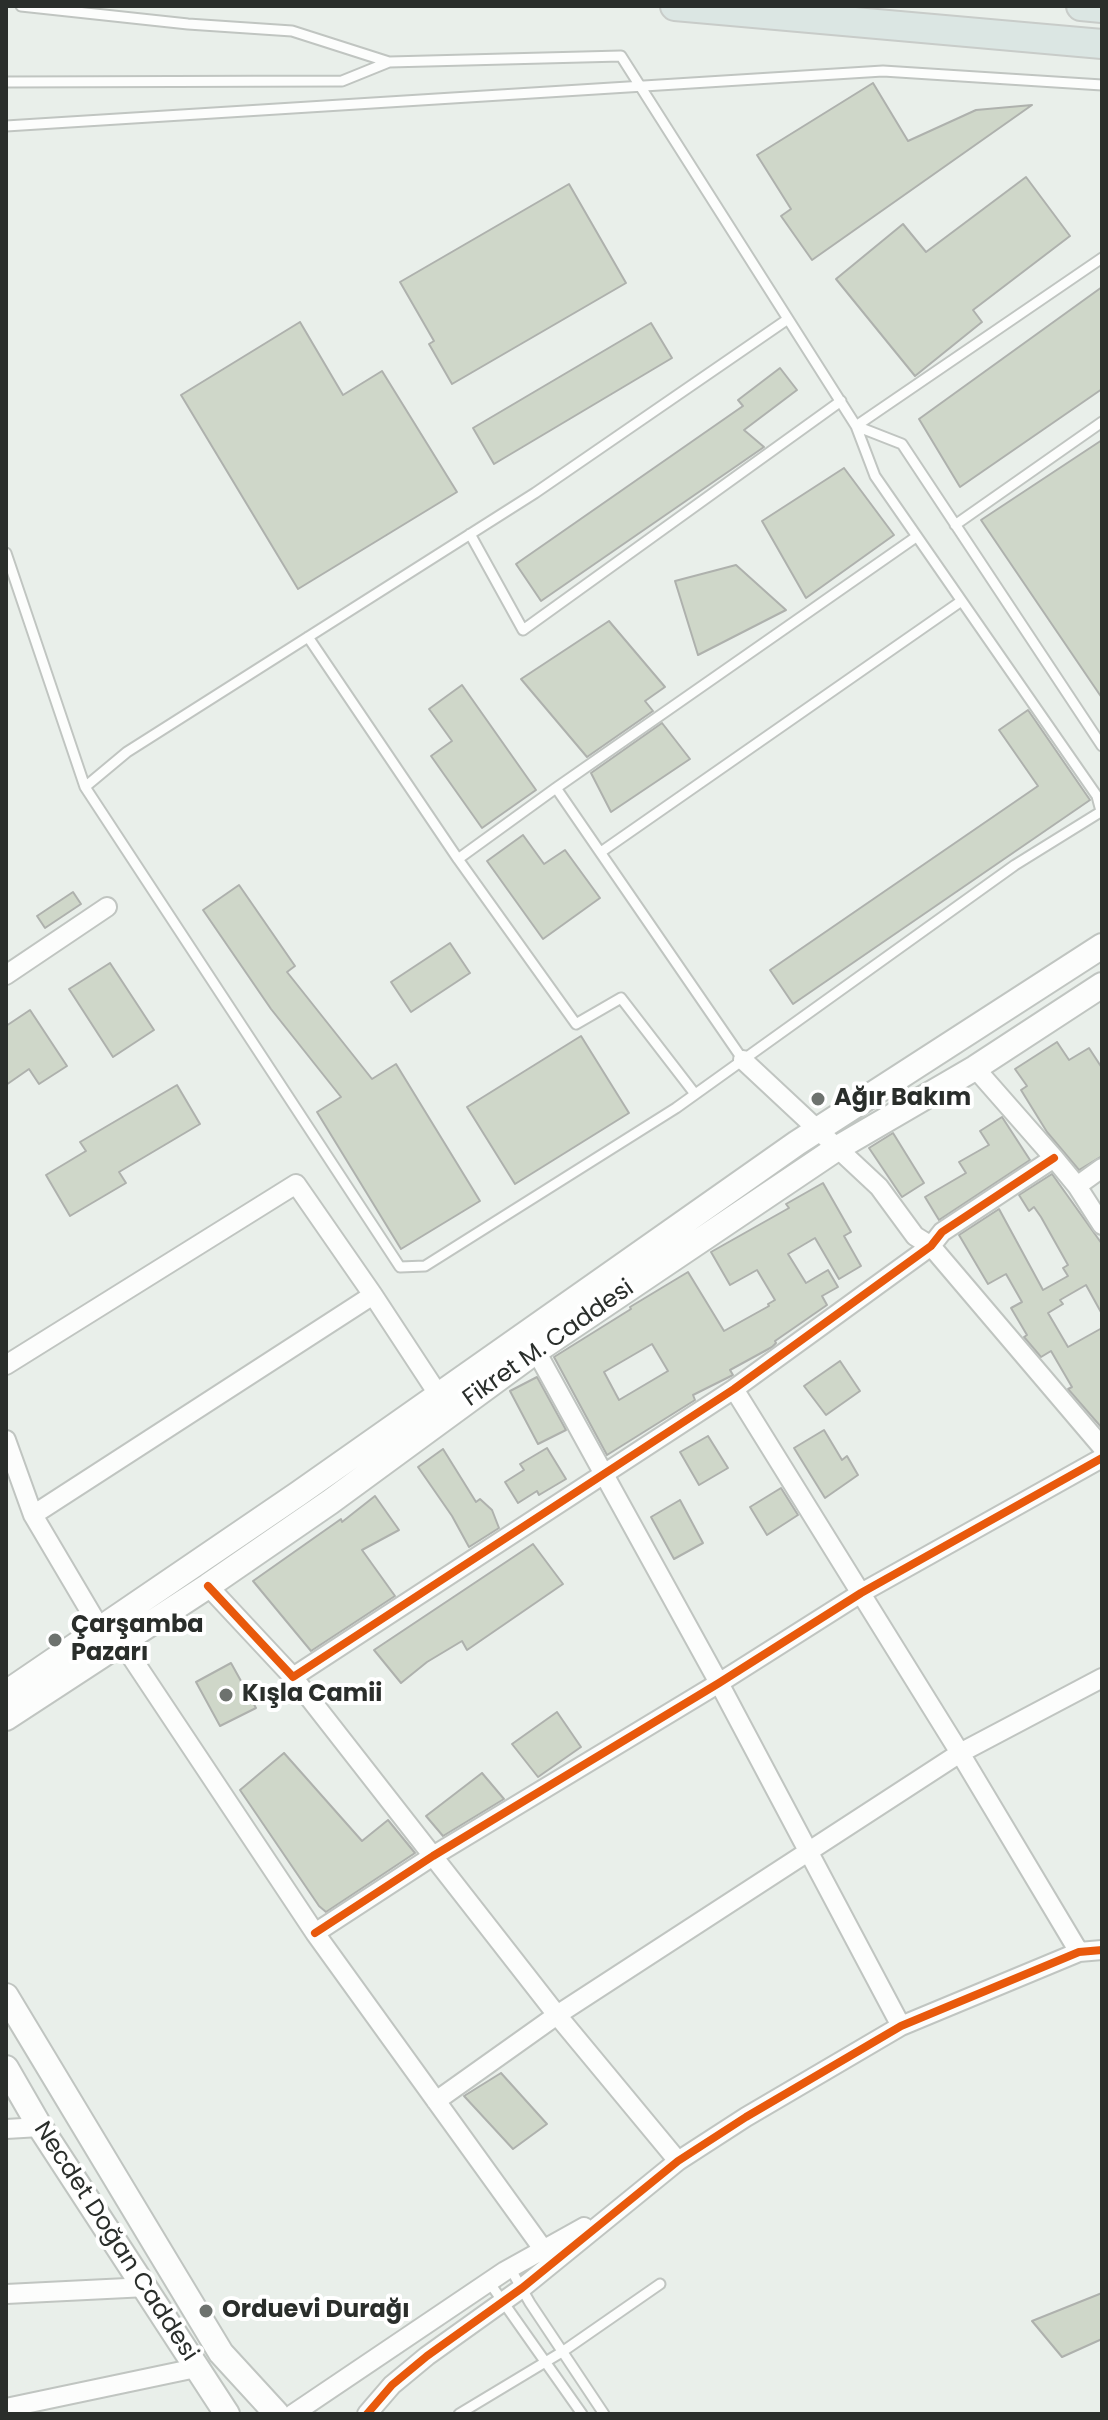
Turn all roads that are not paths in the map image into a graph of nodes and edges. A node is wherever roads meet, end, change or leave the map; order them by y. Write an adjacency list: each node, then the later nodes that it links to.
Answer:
1 (21, 6): 6 (lane)
2 (675, 6): 5 (main road)
3 (1081, 6): 4 (main road)
4 (1102, 8)
5 (1102, 44)
6 (389, 62): 7 (lane); 9 (lane)
7 (6, 82)
8 (1102, 85): 9 (lane)
9 (640, 86): 10 (lane); 12 (lane)
10 (6, 126)
11 (1102, 258): 15 (lane)
12 (788, 319): 13 (lane); 17 (lane)
13 (841, 401): 15 (lane); 17 (lane)
14 (1102, 422): 16 (lane)
15 (856, 426): 16 (lane); 18 (lane)
16 (955, 525): 22 (lane)
17 (470, 534): 21 (lane)
18 (916, 537): 20 (lane); 24 (lane)
19 (6, 553): 23 (lane)
20 (960, 602): 25 (lane); 26 (lane)
21 (308, 637): 23 (lane); 27 (lane)
22 (1102, 746)
23 (85, 787): 34 (lane)
24 (556, 788): 26 (lane); 27 (lane)
25 (1102, 811): 32 (lane)
26 (601, 852): 32 (lane)
27 (458, 859): 34 (lane)
28 (107, 907): 30 (street)
29 (1102, 946): 35 (main road)
30 (6, 975)
31 (1102, 985): 33 (main road, Fikret M. Caddesi)
32 (743, 1060): 34 (lane); 35 (street)
33 (975, 1068): 36 (main road, Fikret M. Caddesi); 37 (street)
34 (695, 1094)
35 (817, 1130): 36 (street); 46 (main road)
36 (836, 1149): 41 (street); 43 (main road, Fikret M. Caddesi)
37 (1054, 1158): 39 (street); 41 (street)
38 (1102, 1168): 39 (street)
39 (1077, 1186): 40 (street)
40 (1102, 1225)
41 (931, 1246): 45 (street); 48 (street)
42 (373, 1295): 44 (street); 46 (street); 51 (street)
43 (536, 1351): 50 (street); 52 (main road, Fikret M. Caddesi)
44 (6, 1365)
45 (734, 1389): 50 (street); 53 (street)
46 (438, 1394): 54 (main road)
47 (6, 1440): 51 (street)
48 (1102, 1447)
49 (1102, 1458): 53 (street)
50 (602, 1474): 56 (street); 58 (street)
51 (33, 1515): 54 (street)
52 (208, 1586): 55 (main road, Fikret M. Caddesi); 56 (street)
53 (861, 1593): 58 (street); 61 (street)
54 (101, 1630): 59 (main road)
55 (122, 1643): 60 (main road, Fikret M. Caddesi); 64 (street)
56 (293, 1677): 63 (street)
57 (1102, 1678): 61 (street)
58 (719, 1683): 62 (street); 63 (street)
59 (6, 1693)
60 (6, 1718)
61 (960, 1753): 62 (street); 66 (street)
62 (809, 1852): 68 (street); 69 (street)
63 (433, 1856): 64 (street); 68 (street)
64 (315, 1933): 71 (street)
65 (1102, 1950): 66 (street)
66 (1079, 1952): 69 (street)
67 (6, 1996): 89 (main road)
68 (557, 2015): 71 (street); 74 (street)
69 (901, 2026): 74 (street)
70 (6, 2068): 72 (main road, Necdet Doğan Caddesi)
71 (436, 2101): 76 (street)
72 (40, 2127): 73 (street); 80 (main road, Necdet Doğan Caddesi)
73 (6, 2129)
74 (678, 2161): 75 (street)
75 (622, 2207): 76 (street); 81 (street)
76 (543, 2249): 77 (street)
77 (510, 2268): 78 (street); 81 (lane)
78 (489, 2282): 83 (lane); 90 (street)
79 (660, 2284): 84 (lane)
80 (147, 2287): 82 (street); 86 (main road, Necdet Doğan Caddesi)
81 (522, 2288): 83 (street); 84 (lane)
82 (6, 2294)
83 (503, 2301): 85 (lane); 91 (street)
84 (562, 2352): 85 (lane); 94 (lane)
85 (545, 2360): 92 (lane); 93 (lane)
86 (196, 2368): 87 (street); 88 (main road, Necdet Doğan Caddesi)
87 (6, 2408)
88 (227, 2414)
89 (277, 2414)
90 (293, 2414)
91 (367, 2414)
92 (459, 2414)
93 (582, 2414)
94 (604, 2414)

